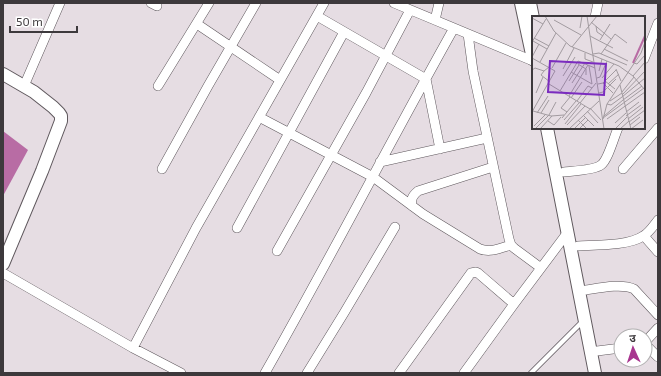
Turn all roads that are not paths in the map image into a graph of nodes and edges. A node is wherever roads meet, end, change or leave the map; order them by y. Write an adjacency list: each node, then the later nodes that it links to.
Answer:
1 (60, 3): 28 (street)
2 (209, 3): 16 (street)
3 (256, 3): 20 (street)
4 (324, 3): 11 (street)
5 (394, 3): 10 (street)
6 (439, 3): 14 (street)
7 (521, 3): 21 (street)
8 (530, 3): 12 (street)
9 (598, 3): 13 (street)
10 (410, 10): 14 (street); 22 (street)
11 (317, 16): 18 (street); 27 (street)
12 (533, 16)
13 (595, 16)
14 (435, 20): 17 (street)
15 (658, 23): 23 (street)
16 (197, 24): 20 (street); 29 (street)
17 (454, 28): 19 (street); 26 (street)
18 (344, 32): 22 (street); 35 (street)
19 (468, 34): 24 (street); 36 (street)
20 (231, 47): 27 (street); 41 (street)
21 (532, 55)
22 (386, 56): 26 (street); 38 (street)
23 (645, 56)
24 (532, 60)
25 (3, 74): 28 (street)
26 (426, 79): 37 (street); 39 (street)
27 (280, 80): 30 (street)
28 (24, 86): 51 (street)
29 (158, 86)
30 (259, 117): 35 (street); 63 (street)
31 (658, 128): 42 (street)
32 (547, 129): 49 (street)
33 (556, 129): 43 (street)
34 (618, 129): 43 (street)
35 (289, 133): 38 (street); 48 (street)
36 (487, 138): 37 (street); 40 (street)
37 (440, 149): 39 (street)
38 (331, 155): 44 (street); 54 (street)
39 (380, 162): 44 (street)
40 (493, 167): 45 (street); 52 (street)
41 (162, 169)
42 (623, 169)
43 (564, 172): 53 (street)
44 (372, 177): 45 (street); 67 (street)
45 (412, 206): 52 (street)
46 (658, 220): 50 (street)
47 (395, 227): 68 (street)
48 (237, 228)
49 (568, 232): 57 (street); 62 (street)
50 (644, 236): 53 (street); 55 (street)
51 (7, 244): 56 (street)
52 (511, 245): 57 (street)
53 (578, 246): 59 (street)
54 (277, 251)
55 (658, 252)
56 (3, 264)
57 (541, 268): 60 (street)
58 (3, 273): 63 (street)
59 (586, 290): 61 (street); 65 (street)
60 (514, 304): 69 (street); 70 (street)
61 (658, 315)
62 (585, 319): 71 (lane); 72 (street)
63 (132, 348): 66 (street)
64 (613, 349): 65 (street)
65 (597, 351): 73 (street)
66 (181, 373)
67 (265, 373)
68 (307, 373)
69 (399, 373)
70 (464, 373)
71 (531, 373)
72 (595, 373)
73 (602, 373)

